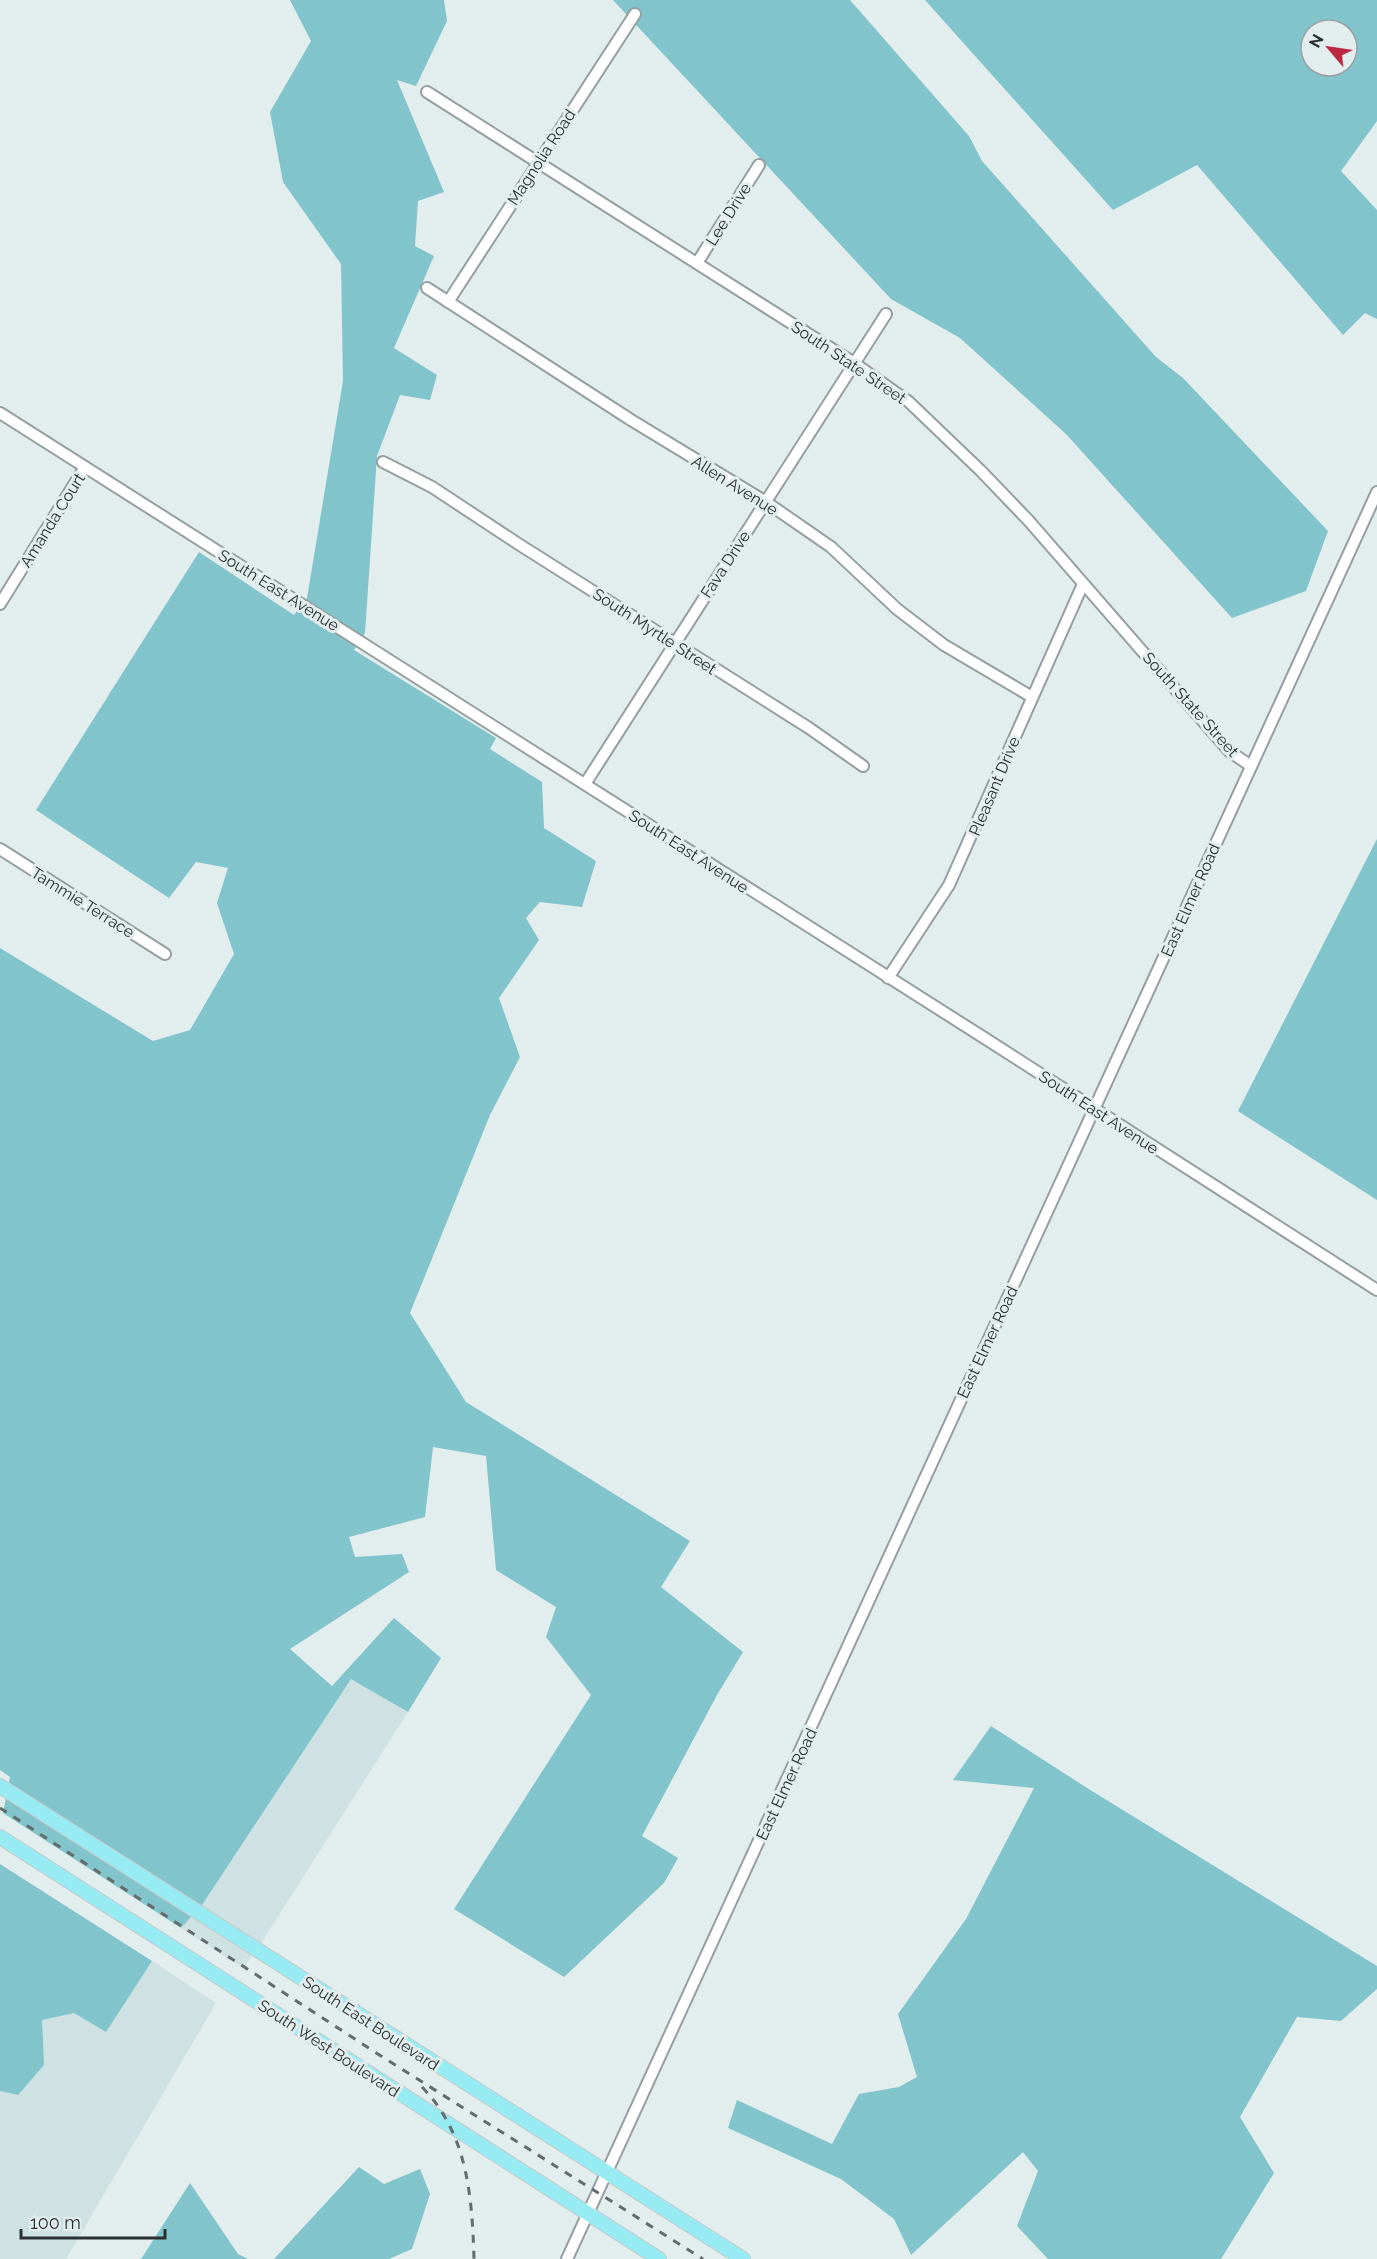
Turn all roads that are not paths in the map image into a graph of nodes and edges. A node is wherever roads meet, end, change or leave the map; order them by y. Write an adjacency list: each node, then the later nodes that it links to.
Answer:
1 (635, 14): 3 (street, Magnolia Road)
2 (427, 92): 3 (street, South State Street)
3 (538, 162): 5 (street, South State Street); 7 (street, Magnolia Road)
4 (759, 165): 5 (street, Lee Drive)
5 (697, 263): 9 (street, South State Street)
6 (427, 288): 7 (street, Allen Avenue)
7 (448, 302): 14 (street, Allen Avenue)
8 (886, 314): 9 (street, Fava Drive)
9 (854, 363): 14 (street, Fava Drive); 15 (street, South State Street)
10 (0, 413): 12 (street, South East Avenue)
11 (383, 462): 17 (street, South Myrtle Street)
12 (85, 467): 16 (street, Amanda Court); 21 (street, South East Avenue)
13 (1377, 492): 20 (street, East Elmer Road)
14 (765, 502): 17 (street, Fava Drive); 18 (street, Allen Avenue)
15 (1083, 584): 18 (street, Pleasant Drive); 20 (street, South State Street)
16 (0, 604)
17 (674, 644): 19 (street, South Myrtle Street); 21 (street, Fava Drive)
18 (1032, 697): 24 (street, Pleasant Drive)
19 (863, 766)
20 (1251, 766): 25 (street, East Elmer Road)
21 (585, 784): 24 (street, South East Avenue)
22 (0, 849): 23 (street, Tammie Terrace)
23 (165, 954)
24 (888, 978): 25 (street, South East Avenue)
25 (1094, 1110): 26 (street, South East Avenue); 29 (street, East Elmer Road)
26 (1377, 1290)
27 (0, 1786): 29 (main road, South East Boulevard)
28 (0, 1837): 30 (main road, South West Boulevard)
29 (607, 2172): 30 (street, East Elmer Road); 33 (main road, South East Boulevard)
30 (588, 2214): 31 (street, East Elmer Road); 32 (main road, South West Boulevard)
31 (567, 2259)
32 (659, 2259)
33 (744, 2259)

